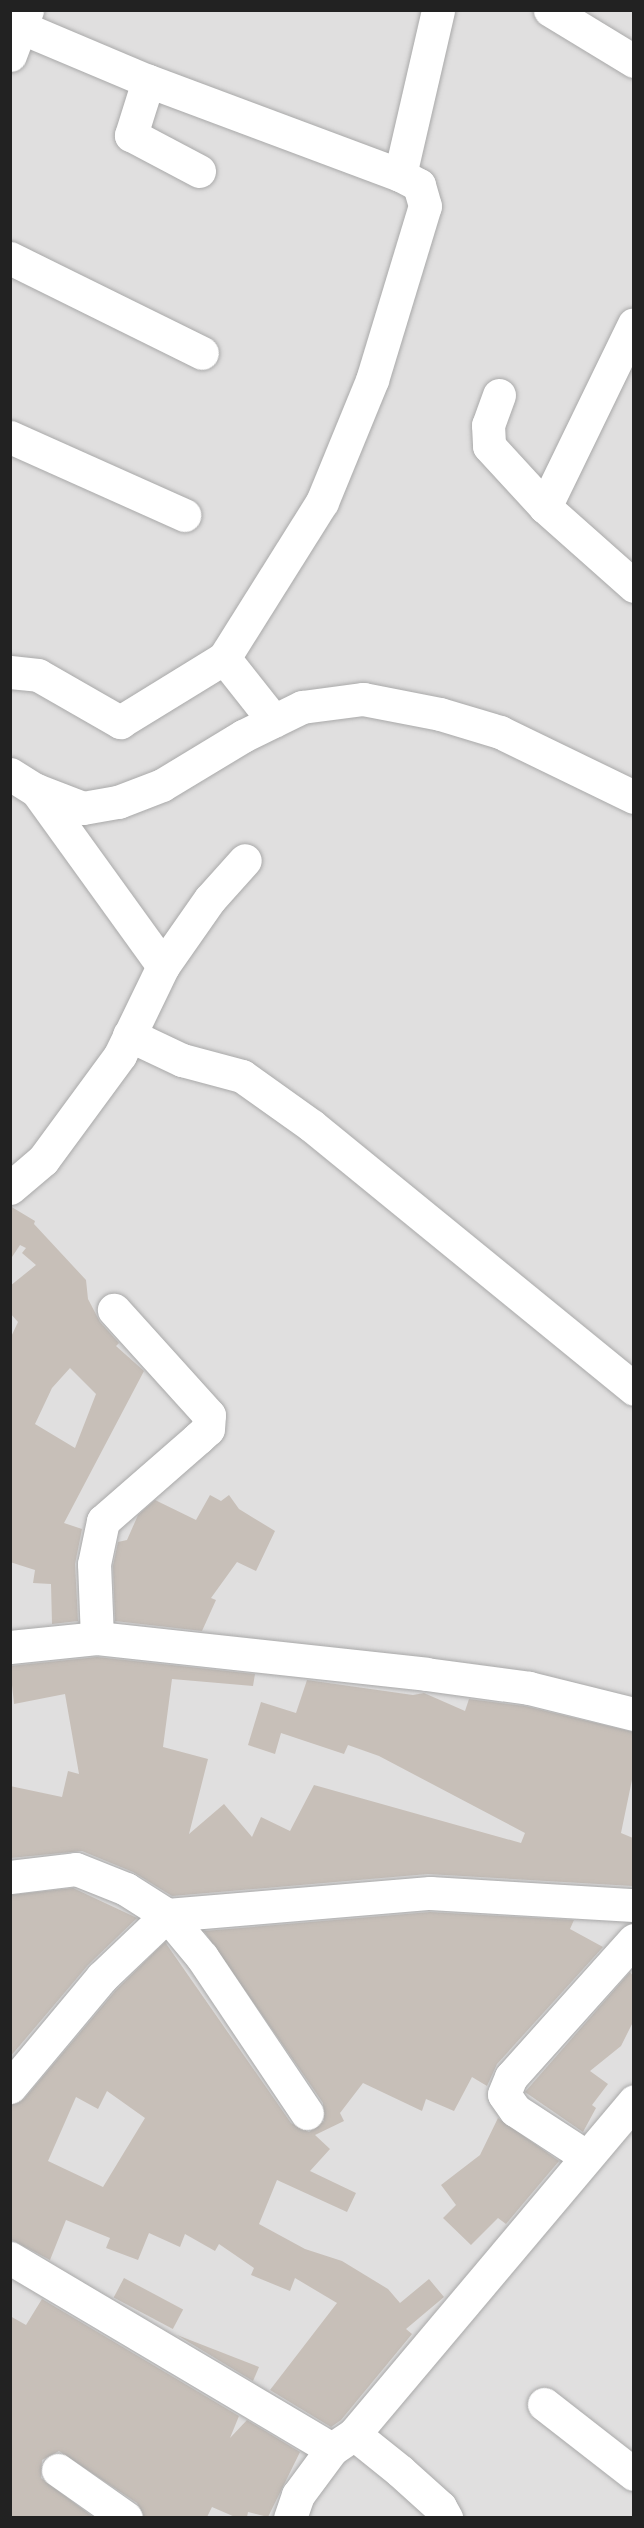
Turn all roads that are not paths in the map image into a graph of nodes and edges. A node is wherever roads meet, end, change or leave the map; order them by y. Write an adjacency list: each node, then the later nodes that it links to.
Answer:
1 (438, 10): 7 (street)
2 (549, 10): 4 (street)
3 (19, 31): 5 (street)
4 (633, 61)
5 (148, 81): 6 (street); 7 (street)
6 (199, 171)
7 (400, 175): 16 (street)
8 (10, 258): 10 (street)
9 (633, 324): 13 (street)
10 (202, 353)
11 (499, 395): 13 (street)
12 (10, 437): 14 (street)
13 (545, 507): 15 (street)
14 (184, 515)
15 (633, 586)
16 (224, 658): 17 (street); 18 (street)
17 (10, 672)
18 (274, 721): 19 (street); 20 (street)
19 (23, 782): 22 (street)
20 (633, 797)
21 (245, 860): 22 (street)
22 (163, 966): 23 (street)
23 (129, 1035): 24 (street); 26 (street)
24 (10, 1188)
25 (114, 1310): 27 (street)
26 (633, 1389)
27 (97, 1638): 28 (street); 29 (street)
28 (10, 1647)
29 (633, 1714)
30 (10, 1877): 32 (street)
31 (633, 1905): 32 (street)
32 (167, 1915): 34 (street); 36 (street)
33 (633, 1940): 37 (street)
34 (10, 2087)
35 (633, 2101): 37 (street)
36 (307, 2113)
37 (584, 2155): 40 (street)
38 (10, 2258): 40 (street)
39 (544, 2404): 42 (street)
40 (343, 2442): 44 (street); 45 (street)
41 (58, 2470): 43 (street)
42 (633, 2474)
43 (126, 2517)
44 (290, 2517)
45 (446, 2517)

